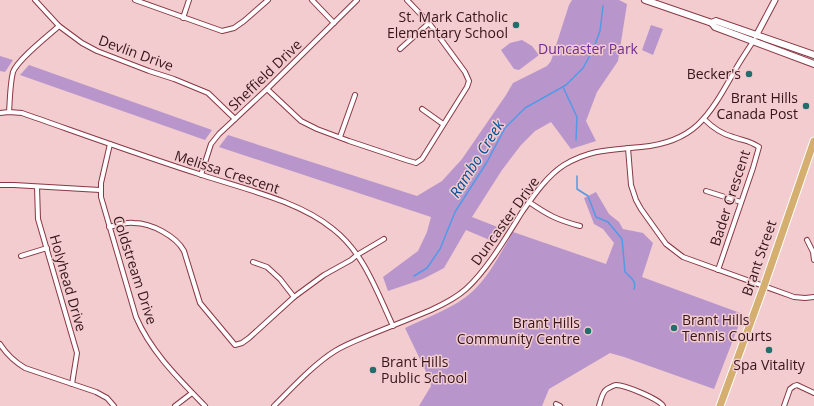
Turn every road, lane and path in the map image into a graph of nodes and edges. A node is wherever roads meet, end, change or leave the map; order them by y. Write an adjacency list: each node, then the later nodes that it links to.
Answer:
1 (35, 0): 13 (street, Devlin Drive)
2 (135, 0): 10 (street)
3 (189, 0): 10 (street)
4 (268, 0): 10 (street)
5 (312, 0): 11 (street)
6 (357, 0): 11 (street, Sheffield Drive)
7 (407, 0): 12 (street)
8 (646, 0): 14 (main road)
9 (775, 0): 14 (street)
10 (183, 18)
11 (334, 23): 18 (street, Sheffield Drive)
12 (429, 23): 15 (street); 25 (street)
13 (59, 26): 21 (street); 23 (street, Devlin Drive)
14 (755, 39): 16 (main road); 17 (main road); 24 (street, Duncaster Drive)
15 (400, 49)
16 (813, 55)
17 (814, 64)
18 (267, 89): 23 (street, Sheffield Drive); 26 (street)
19 (355, 95): 26 (street)
20 (422, 109): 25 (street)
21 (9, 112): 22 (street, Melissa Crescent); 28 (street, Melissa Crescent)
22 (0, 113)
23 (235, 119): 30 (street, Sheffield Drive)
24 (704, 119): 29 (street, Duncaster Drive); 36 (street, Bader Crescent)
25 (443, 124): 26 (street)
26 (340, 137)
27 (814, 141): 47 (main road, Brant Street)
28 (110, 144): 30 (street, Melissa Crescent); 33 (street, Coldstream Drive)
29 (628, 148): 35 (street, Duncaster Drive); 46 (street)
30 (201, 175): 42 (street, Melissa Crescent)
31 (0, 186): 32 (street)
32 (37, 187): 33 (street); 41 (street, Holyhead Drive)
33 (100, 190): 38 (street, Coldstream Drive)
34 (706, 191): 36 (street)
35 (529, 202): 37 (street); 50 (street, Duncaster Drive)
36 (741, 202): 46 (street, Bader Crescent)
37 (580, 226)
38 (109, 227): 49 (street); 53 (street, Coldstream Drive)
39 (384, 239): 42 (street)
40 (807, 240): 44 (street)
41 (47, 248): 43 (street); 52 (street, Holyhead Drive)
42 (357, 255): 49 (street); 50 (street, Melissa Crescent)
43 (21, 256)
44 (814, 260)
45 (253, 262): 49 (street)
46 (718, 270): 47 (street)
47 (764, 286): 48 (street); 61 (main road, Brant Street)
48 (814, 297)
49 (294, 298)
50 (393, 326): 58 (street, Duncaster Drive)
51 (0, 344): 52 (street)
52 (72, 384): 55 (street)
53 (192, 393): 56 (street); 57 (street, Coldstream Drive)
54 (814, 393): 62 (street)
55 (114, 406)
56 (175, 406)
57 (204, 406)
58 (274, 406)
59 (599, 406): 60 (street)
60 (663, 406)
61 (720, 406)
62 (784, 406)

